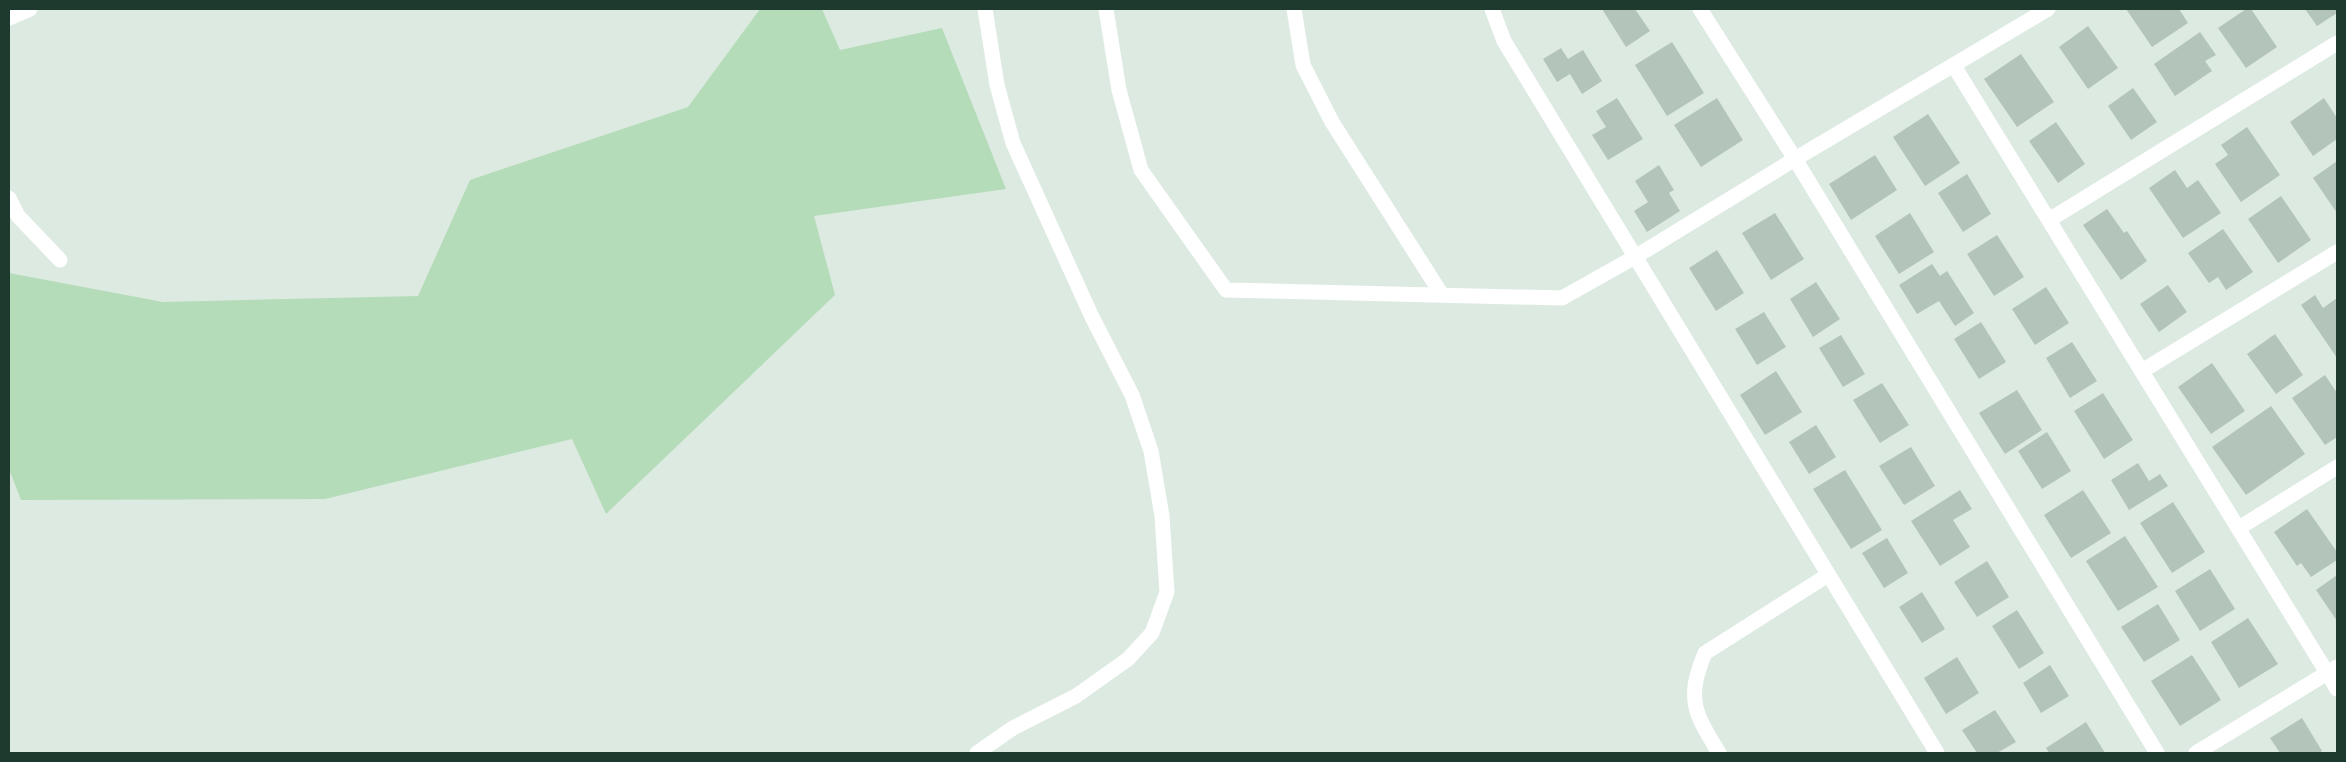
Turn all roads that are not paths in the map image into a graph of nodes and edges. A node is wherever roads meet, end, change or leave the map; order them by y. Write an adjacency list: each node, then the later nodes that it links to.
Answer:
1 (30, 9): 8 (street)
2 (985, 9): 24 (street)
3 (1106, 9): 17 (street)
4 (1294, 9): 17 (street)
5 (1492, 9): 15 (street)
6 (1700, 9): 11 (street)
7 (2048, 9): 10 (street)
8 (9, 18)
9 (2337, 43): 13 (street)
10 (1954, 66): 11 (street); 13 (street)
11 (1796, 158): 15 (street); 27 (street)
12 (9, 198): 16 (street)
13 (2049, 220): 18 (street)
14 (2337, 252): 18 (street)
15 (1635, 256): 17 (street); 21 (street)
16 (60, 260)
17 (1442, 296)
18 (2142, 371): 20 (street)
19 (2337, 467): 20 (street)
20 (2239, 528): 22 (street)
21 (1828, 575): 25 (street); 26 (street)
22 (2332, 670): 23 (street); 28 (street)
23 (2337, 689)
24 (977, 753)
25 (1719, 753)
26 (1937, 753)
27 (2157, 753)
28 (2196, 753)

